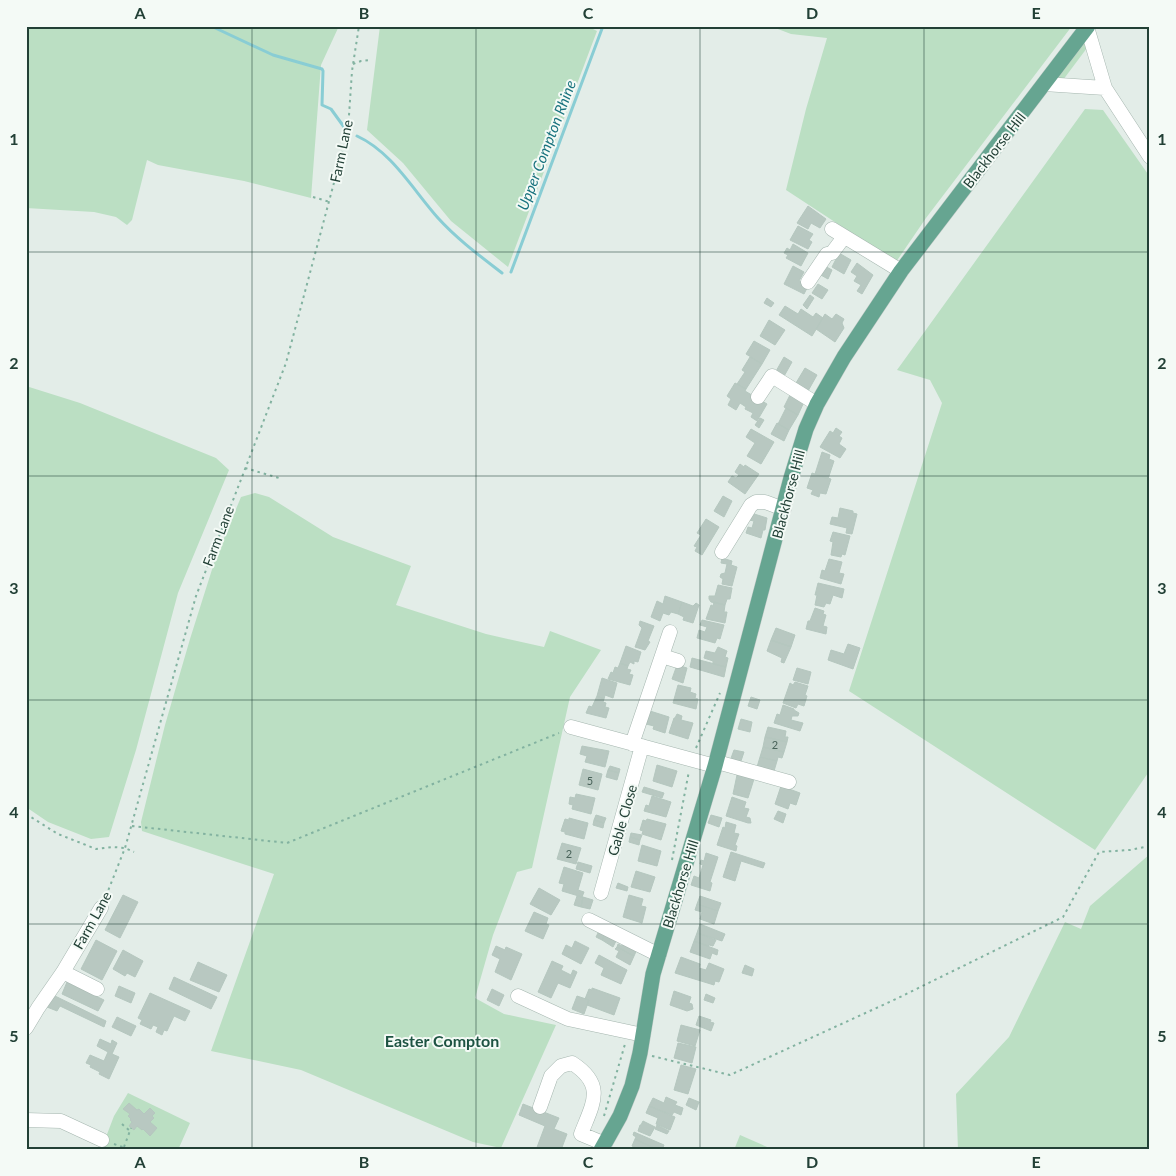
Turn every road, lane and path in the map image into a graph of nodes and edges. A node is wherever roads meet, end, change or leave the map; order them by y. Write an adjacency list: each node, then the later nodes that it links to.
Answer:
1 (359, 26): 4 (path, Farm Lane)
2 (1088, 27): 5 (main road, Blackhorse Hill); 6 (street)
3 (371, 60): 4 (path)
4 (353, 64): 9 (path, Farm Lane)
5 (1044, 84): 6 (street); 11 (main road, Blackhorse Hill)
6 (1105, 88): 7 (street)
7 (1150, 156)
8 (313, 197): 9 (path)
9 (330, 202): 15 (path, Farm Lane)
10 (891, 254): 11 (street)
11 (903, 267): 12 (street); 14 (main road, Blackhorse Hill)
12 (808, 282)
13 (758, 396): 14 (street)
14 (817, 404): 17 (main road, Blackhorse Hill)
15 (245, 468): 16 (path); 27 (path, Farm Lane)
16 (279, 478)
17 (784, 509): 18 (street); 24 (main road, Blackhorse Hill)
18 (722, 552)
19 (670, 632): 20 (street, Gable Close)
20 (662, 656): 21 (street); 23 (street, Gable Close)
21 (678, 661)
22 (571, 727): 23 (street); 27 (path)
23 (637, 745): 24 (street); 31 (street, Gable Close)
24 (716, 764): 25 (street); 34 (main road, Blackhorse Hill)
25 (789, 782)
26 (26, 814): 29 (path)
27 (132, 826): 29 (path, Farm Lane)
28 (1150, 846): 40 (path)
29 (125, 848): 30 (path); 32 (path, Farm Lane)
30 (134, 852)
31 (601, 893)
32 (101, 908): 35 (street, Farm Lane)
33 (589, 920): 34 (street)
34 (659, 955): 39 (main road, Blackhorse Hill)
35 (64, 972): 36 (street); 38 (street, Farm Lane)
36 (97, 989)
37 (518, 996): 39 (street)
38 (26, 1028)
39 (643, 1035): 40 (main road, Blackhorse Hill)
40 (640, 1053): 48 (main road, Blackhorse Hill)
41 (540, 1107): 48 (street)
42 (26, 1120): 46 (street)
43 (122, 1124): 45 (path)
44 (132, 1128): 45 (path)
45 (130, 1132): 47 (path)
46 (104, 1140): 47 (path)
47 (124, 1147): 49 (path)
48 (603, 1147)
49 (131, 1150)

